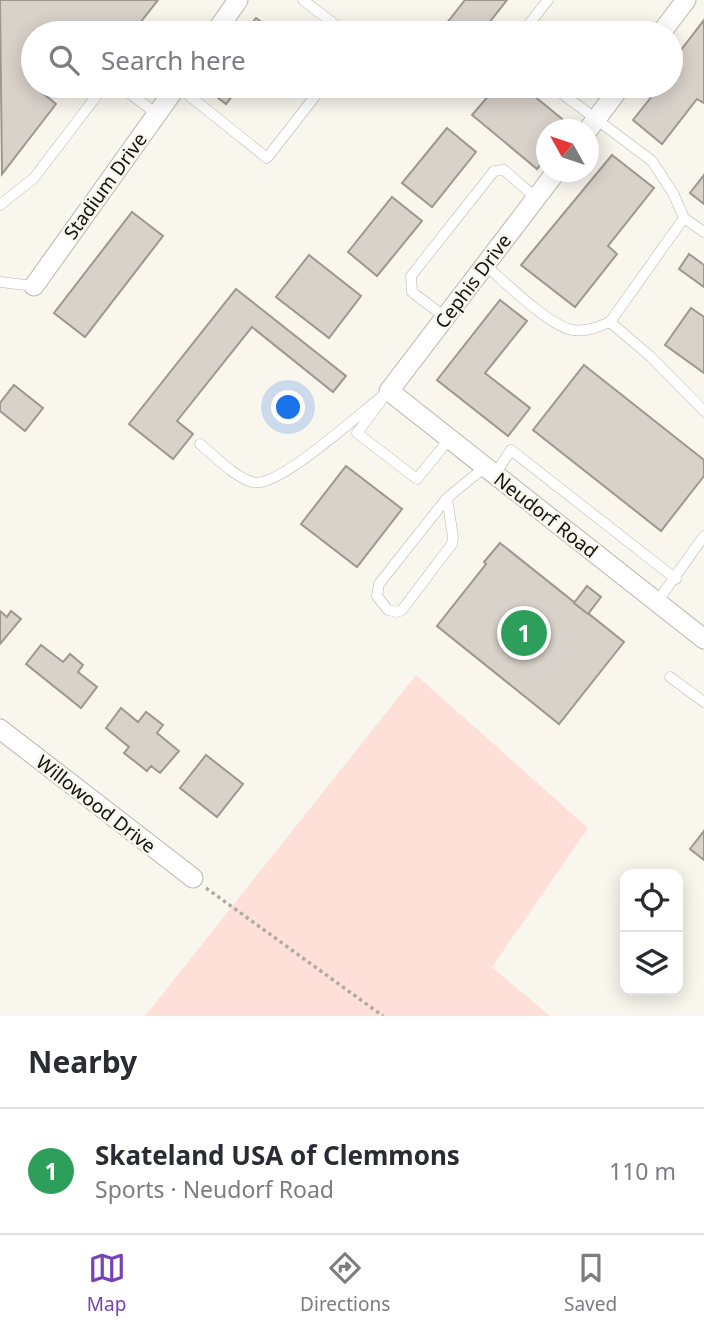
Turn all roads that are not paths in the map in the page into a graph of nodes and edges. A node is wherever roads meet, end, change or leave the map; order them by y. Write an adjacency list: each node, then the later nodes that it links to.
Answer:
1 (238, 0): 5 (street)
2 (303, 0): 6 (lane)
3 (548, 0): 7 (lane)
4 (686, 0): 8 (street)
5 (223, 21)
6 (330, 21)
7 (531, 21)
8 (670, 21)
9 (95, 98): 22 (lane)
10 (135, 98): 16 (lane)
11 (168, 98): 16 (street, Stadium Drive)
12 (192, 98): 13 (lane)
13 (314, 98)
14 (565, 98): 17 (lane)
15 (612, 98): 18 (street)
16 (156, 114): 27 (street, Stadium Drive)
17 (587, 119)
18 (596, 119)
19 (599, 128): 23 (lane)
20 (548, 182): 21 (street, Cephis Drive)
21 (536, 198): 25 (street, Cephis Drive); 28 (lane)
22 (0, 205)
23 (684, 218): 24 (lane); 29 (lane)
24 (704, 232)
25 (485, 265): 28 (street, Cephis Drive); 29 (lane)
26 (0, 282): 27 (lane)
27 (34, 286)
28 (445, 317): 30 (street, Cephis Drive)
29 (610, 322): 31 (lane)
30 (389, 391): 32 (street, Neudorf Road); 32 (lane); 33 (lane)
31 (704, 411)
32 (450, 438): 34 (street, Neudorf Road)
33 (200, 444)
34 (490, 470): 35 (lane); 37 (lane); 38 (street, Neudorf Road)
35 (447, 498): 35 (lane)
36 (704, 536): 37 (lane)
37 (676, 579): 38 (lane)
38 (657, 602): 39 (street, Neudorf Road)
39 (704, 639)
40 (670, 677): 41 (lane)
41 (704, 702)
42 (0, 729): 43 (street, Willowood Drive)
43 (192, 878)

